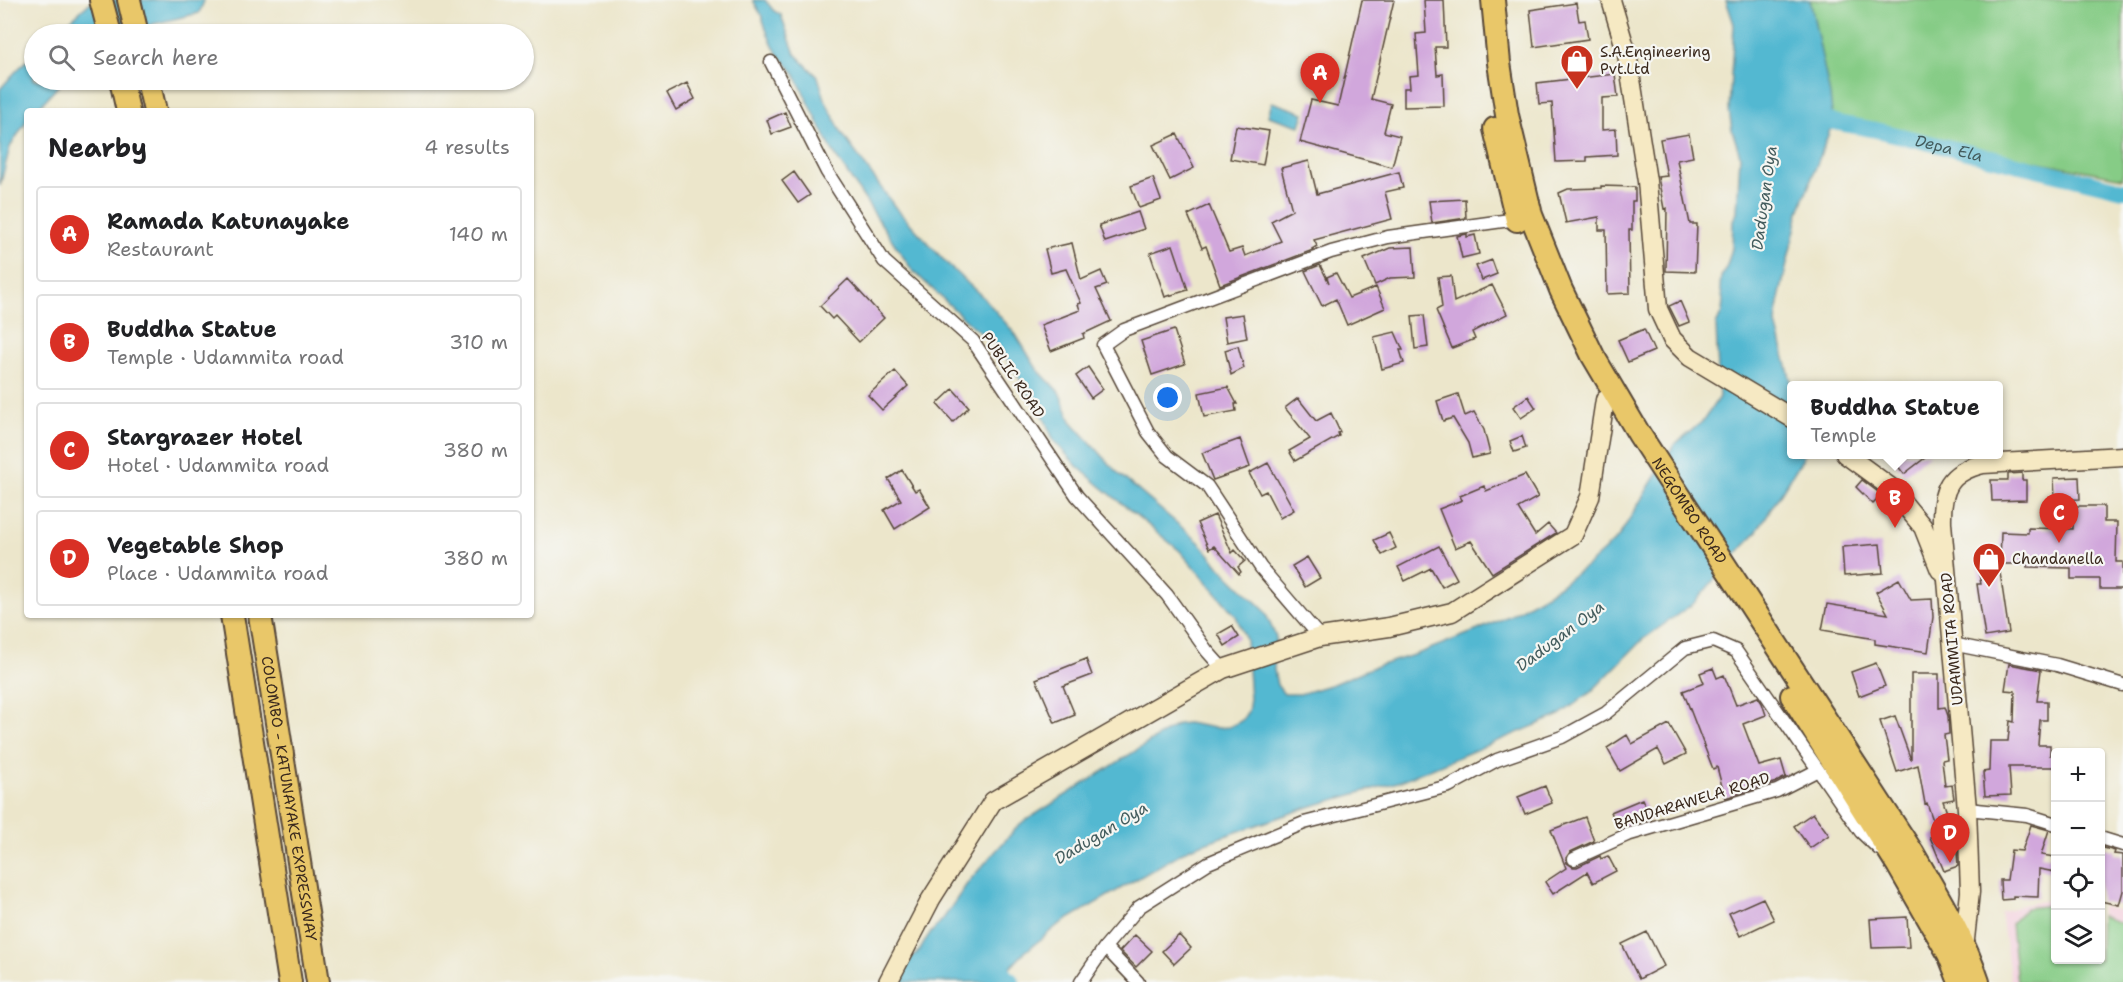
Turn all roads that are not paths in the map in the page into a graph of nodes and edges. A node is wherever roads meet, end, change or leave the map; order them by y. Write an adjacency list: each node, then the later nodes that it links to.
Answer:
1 (101, 0): 6 (highway)
2 (129, 0): 7 (highway)
3 (1478, 0): 13 (highway, NEGOMBO ROAD)
4 (1493, 0): 16 (highway, NEGOMBO ROAD)
5 (1611, 0): 15 (street)
6 (107, 24)
7 (135, 24)
8 (771, 62): 25 (street, PUBLIC ROAD)
9 (123, 90): 11 (highway)
10 (150, 90): 12 (highway)
11 (127, 108)
12 (154, 108)
13 (1517, 219): 14 (highway, NEGOMBO ROAD); 23 (street)
14 (1605, 400): 16 (highway, NEGOMBO ROAD); 23 (street)
15 (1787, 416)
16 (1635, 437): 20 (highway, NEGOMBO ROAD)
17 (2123, 456): 19 (street, UDAMMITA ROAD)
18 (1852, 459): 19 (street)
19 (1948, 588): 24 (street, UDAMMITA ROAD)
20 (1739, 598): 33 (highway, NEGOMBO ROAD); 35 (highway, NEGOMBO ROAD)
21 (232, 618): 37 (highway, COLOMBO - KATUNAYAKE EXPRESSWAY)
22 (260, 618): 38 (highway, COLOMBO - KATUNAYAKE EXPRESSWAY)
23 (1320, 637): 25 (street)
24 (1952, 644): 26 (street); 28 (street, UDAMMITA ROAD)
25 (1223, 669): 39 (street)
26 (2123, 685)
27 (1818, 770): 32 (street, BANDARAWELA ROAD); 33 (street); 34 (street)
28 (1967, 809): 29 (street); 35 (street, UDAMMITA ROAD)
29 (2051, 823)
30 (2105, 840): 31 (street)
31 (2123, 845)
32 (1574, 859)
33 (1898, 865): 36 (highway, NEGOMBO ROAD)
34 (1105, 947): 40 (street); 41 (street)
35 (1964, 948): 36 (highway, NEGOMBO ROAD)
36 (1965, 980)
37 (290, 982)
38 (318, 982)
39 (888, 982)
40 (1081, 982)
41 (1138, 982)

